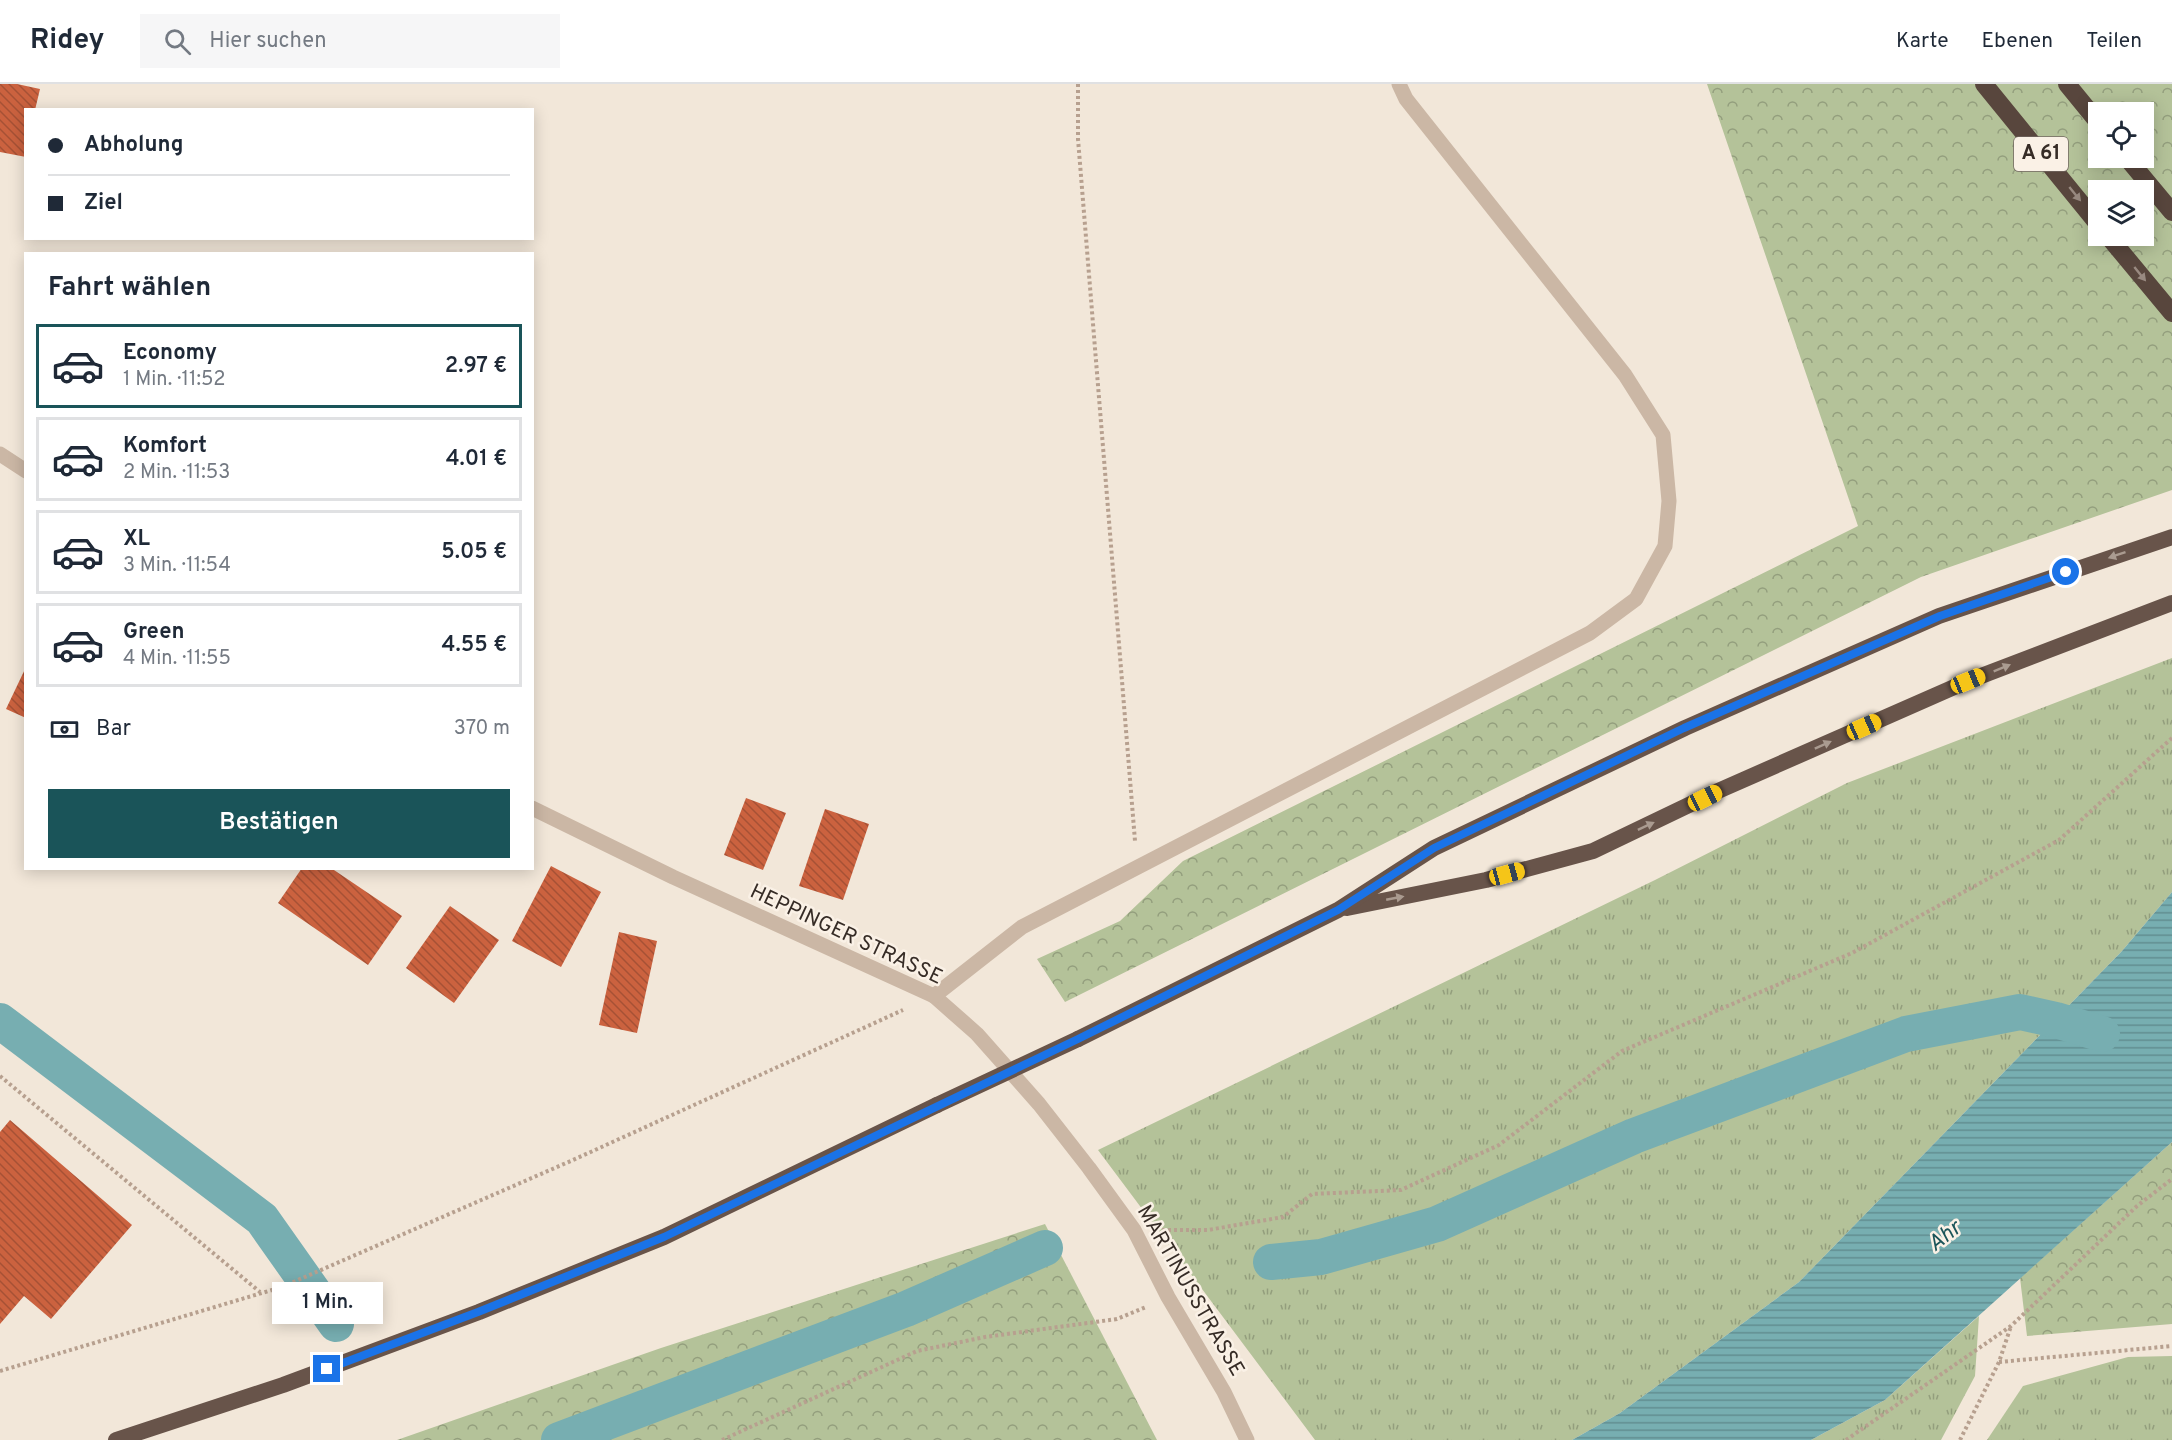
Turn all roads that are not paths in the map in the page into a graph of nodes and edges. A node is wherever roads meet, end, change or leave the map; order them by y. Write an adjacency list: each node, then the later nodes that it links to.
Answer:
1 (1399, 84): 16 (street)
2 (1984, 84): 6 (highway, A 61, one-way to 6)
3 (2067, 84): 4 (highway)
4 (2088, 110)
5 (2135, 168): 7 (highway)
6 (2088, 212)
7 (2172, 212)
8 (2116, 246): 9 (highway, one-way to 9)
9 (2172, 313)
10 (0, 454): 11 (street)
11 (24, 470)
12 (2172, 537): 15 (highway, one-way to 15)
13 (2171, 603): 15 (highway, one-way to 13)
14 (534, 809): 16 (street, HEPPINGER STRASSE)
15 (1338, 910): 18 (highway, bridge)
16 (934, 996): 17 (street, HEPPINGER STRASSE)
17 (1089, 1168): 19 (street, MARTINUSSTRASSE)
18 (116, 1440)
19 (1247, 1440)

